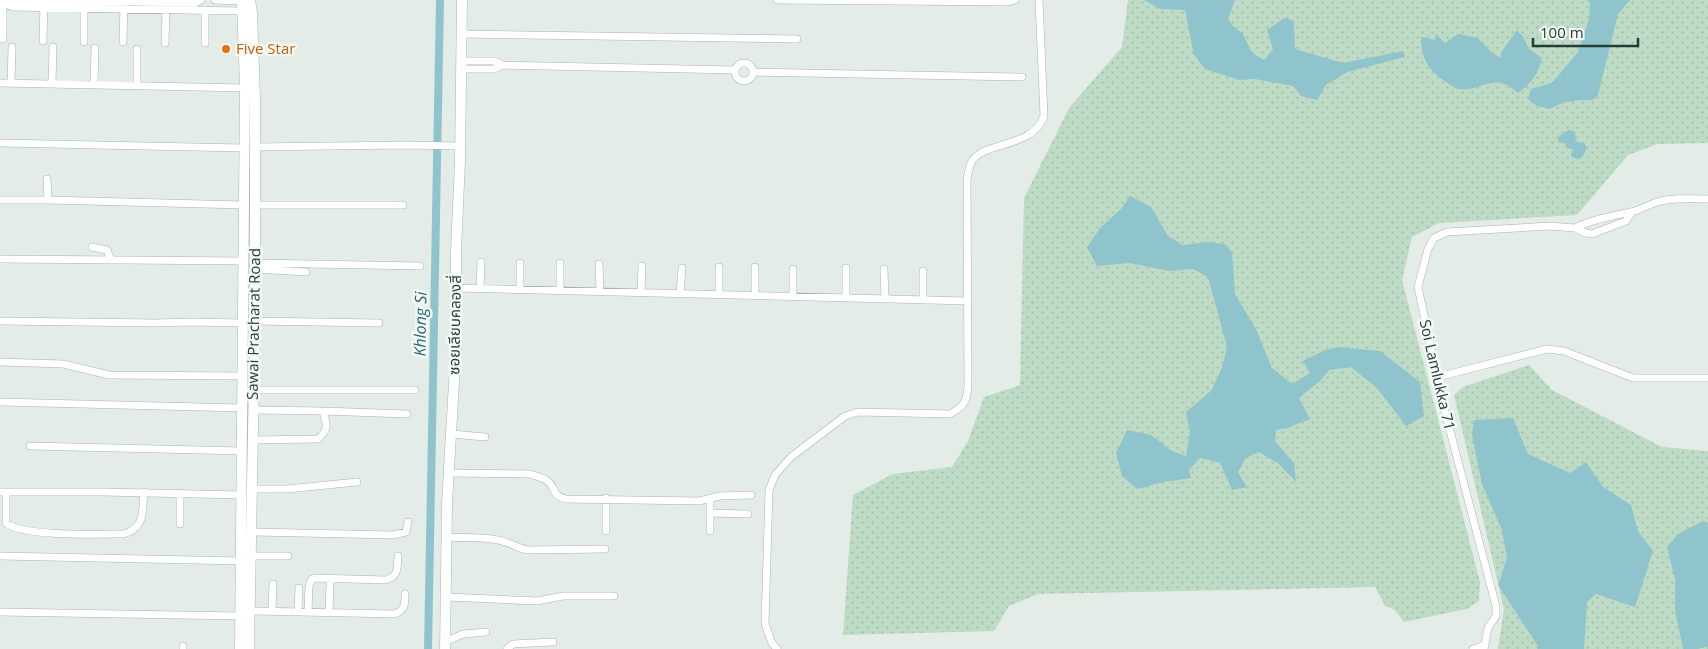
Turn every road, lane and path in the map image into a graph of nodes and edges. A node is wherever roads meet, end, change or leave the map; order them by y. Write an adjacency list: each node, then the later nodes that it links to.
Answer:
1 (215, 0): 8 (street)
2 (462, 0): 15 (main road, ซอยเลียบคลองสี่)
3 (777, 0): 4 (street)
4 (842, 0): 5 (street)
5 (1015, 0)
6 (1039, 0): 83 (street)
7 (2, 2): 9 (street); 16 (street)
8 (244, 3): 14 (street); 36 (main road, Sawai Pracharat Road); 39 (main road, Sawai Pracharat Road)
9 (44, 4): 11 (street); 18 (street)
10 (198, 4): 12 (street); 13 (street); 14 (street)
11 (84, 5): 12 (street); 19 (street)
12 (124, 5): 13 (street); 20 (street)
13 (166, 10): 21 (street)
14 (205, 10): 22 (street)
15 (461, 34): 17 (street); 27 (main road, ซอยเลียบคลองสี่)
16 (3, 39)
17 (797, 39)
18 (42, 41)
19 (84, 42)
20 (123, 42)
21 (165, 43)
22 (205, 43)
23 (12, 47): 32 (street)
24 (53, 48): 33 (street)
25 (95, 48): 34 (street)
26 (137, 49): 35 (street)
27 (461, 65): 28 (street); 38 (main road, ซอยเลียบคลองสี่)
28 (735, 70): 29 (street); 29 (street)
29 (754, 72): 30 (street)
30 (1022, 77)
31 (0, 83): 32 (street)
32 (11, 83): 33 (street)
33 (52, 84): 34 (street)
34 (94, 84): 35 (street)
35 (137, 85): 36 (street)
36 (245, 88): 40 (main road, Sawai Pracharat Road)
37 (0, 143): 40 (street)
38 (456, 146): 39 (street); 70 (main road, ซอยเลียบคลองสี่)
39 (255, 147): 47 (main road, Sawai Pracharat Road)
40 (243, 148): 45 (main road, Sawai Pracharat Road)
41 (47, 179): 44 (street)
42 (1708, 199): 48 (street)
43 (0, 200): 44 (street)
44 (48, 200): 45 (street)
45 (244, 205): 59 (main road, Sawai Pracharat Road)
46 (403, 205): 47 (street)
47 (255, 206): 59 (main road, Sawai Pracharat Road)
48 (1632, 212): 49 (street); 50 (street, Soi Lamlukka 71)
49 (1608, 217): 50 (street); 51 (street)
50 (1611, 227): 51 (street, Soi Lamlukka 71)
51 (1575, 228): 90 (street, Soi Lamlukka 71)
52 (92, 247): 54 (street)
53 (0, 259): 54 (street)
54 (111, 260): 59 (street)
55 (481, 262): 71 (street)
56 (520, 263): 72 (street)
57 (560, 263): 73 (street)
58 (599, 264): 74 (street)
59 (251, 265): 60 (street); 69 (street); 85 (main road, Sawai Pracharat Road); 87 (main road, Sawai Pracharat Road)
60 (420, 266)
61 (642, 266): 75 (street)
62 (755, 267): 78 (street)
63 (682, 268): 76 (street)
64 (720, 268): 77 (street)
65 (846, 268): 80 (street)
66 (794, 269): 79 (street)
67 (884, 269): 81 (street)
68 (923, 271): 82 (street)
69 (306, 272)
70 (457, 288): 71 (street); 98 (main road, ซอยเลียบคลองสี่)
71 (480, 288): 72 (street)
72 (520, 290): 73 (street)
73 (560, 291): 74 (street)
74 (600, 292): 75 (street)
75 (641, 293): 76 (street)
76 (680, 294): 77 (street)
77 (720, 294): 78 (street)
78 (755, 295): 79 (street)
79 (792, 296): 80 (street)
80 (846, 298): 81 (street)
81 (884, 299): 82 (street)
82 (924, 300): 83 (street)
83 (968, 301): 145 (street)
84 (0, 321): 87 (street)
85 (255, 321): 86 (street); 92 (main road, Sawai Pracharat Road)
86 (379, 322)
87 (243, 323): 89 (main road, Sawai Pracharat Road)
88 (0, 362): 89 (street)
89 (243, 376): 95 (main road, Sawai Pracharat Road)
90 (1438, 377): 91 (street); 141 (street, Soi Lamlukka 71)
91 (1708, 378)
92 (253, 390): 93 (street); 95 (main road, Sawai Pracharat Road)
93 (414, 390)
94 (0, 402): 95 (street)
95 (248, 409): 96 (street); 100 (main road, Sawai Pracharat Road); 102 (main road, Sawai Pracharat Road)
96 (323, 412): 97 (street); 100 (street)
97 (407, 414)
98 (452, 434): 99 (street); 103 (main road, ซอยเลียบคลองสี่)
99 (485, 437)
100 (253, 440): 104 (main road, Sawai Pracharat Road)
101 (30, 446): 102 (street)
102 (242, 451): 104 (main road, Sawai Pracharat Road)
103 (449, 473): 111 (street); 120 (main road, ซอยเลียบคลองสี่)
104 (248, 482): 105 (street); 109 (main road, Sawai Pracharat Road); 119 (main road, Sawai Pracharat Road)
105 (357, 482)
106 (3, 492): 107 (street); 107 (street)
107 (144, 492): 108 (street)
108 (180, 493): 109 (street); 116 (street)
109 (242, 494): 125 (main road, Sawai Pracharat Road)
110 (751, 495): 112 (street)
111 (606, 498): 112 (street); 117 (street)
112 (710, 499): 113 (street)
113 (710, 513): 114 (street); 118 (street)
114 (748, 514)
115 (408, 522): 119 (street)
116 (180, 524)
117 (606, 531)
118 (710, 531)
119 (251, 532): 125 (main road, Sawai Pracharat Road)
120 (447, 537): 121 (street); 131 (main road, ซอยเลียบคลองสี่)
121 (605, 549)
122 (0, 556): 125 (street)
123 (288, 556): 125 (street)
124 (398, 556): 135 (street)
125 (245, 559): 137 (main road, Sawai Pracharat Road)
126 (273, 584): 132 (street)
127 (330, 584): 136 (street)
128 (299, 588): 134 (street)
129 (405, 594): 136 (street)
130 (614, 596): 131 (street)
131 (446, 597): 140 (main road, ซอยเลียบคลองสี่)
132 (272, 611): 134 (street); 137 (street)
133 (0, 612): 137 (street)
134 (298, 612): 135 (street)
135 (308, 612): 136 (street)
136 (330, 612)
137 (245, 614): 142 (main road, Sawai Pracharat Road); 143 (main road, Sawai Pracharat Road)
138 (486, 632): 140 (street)
139 (553, 642): 144 (street)
140 (445, 645)
141 (1485, 647): 146 (street)
142 (240, 649)
143 (249, 649)
144 (507, 649)
145 (777, 649)
146 (1473, 649)

